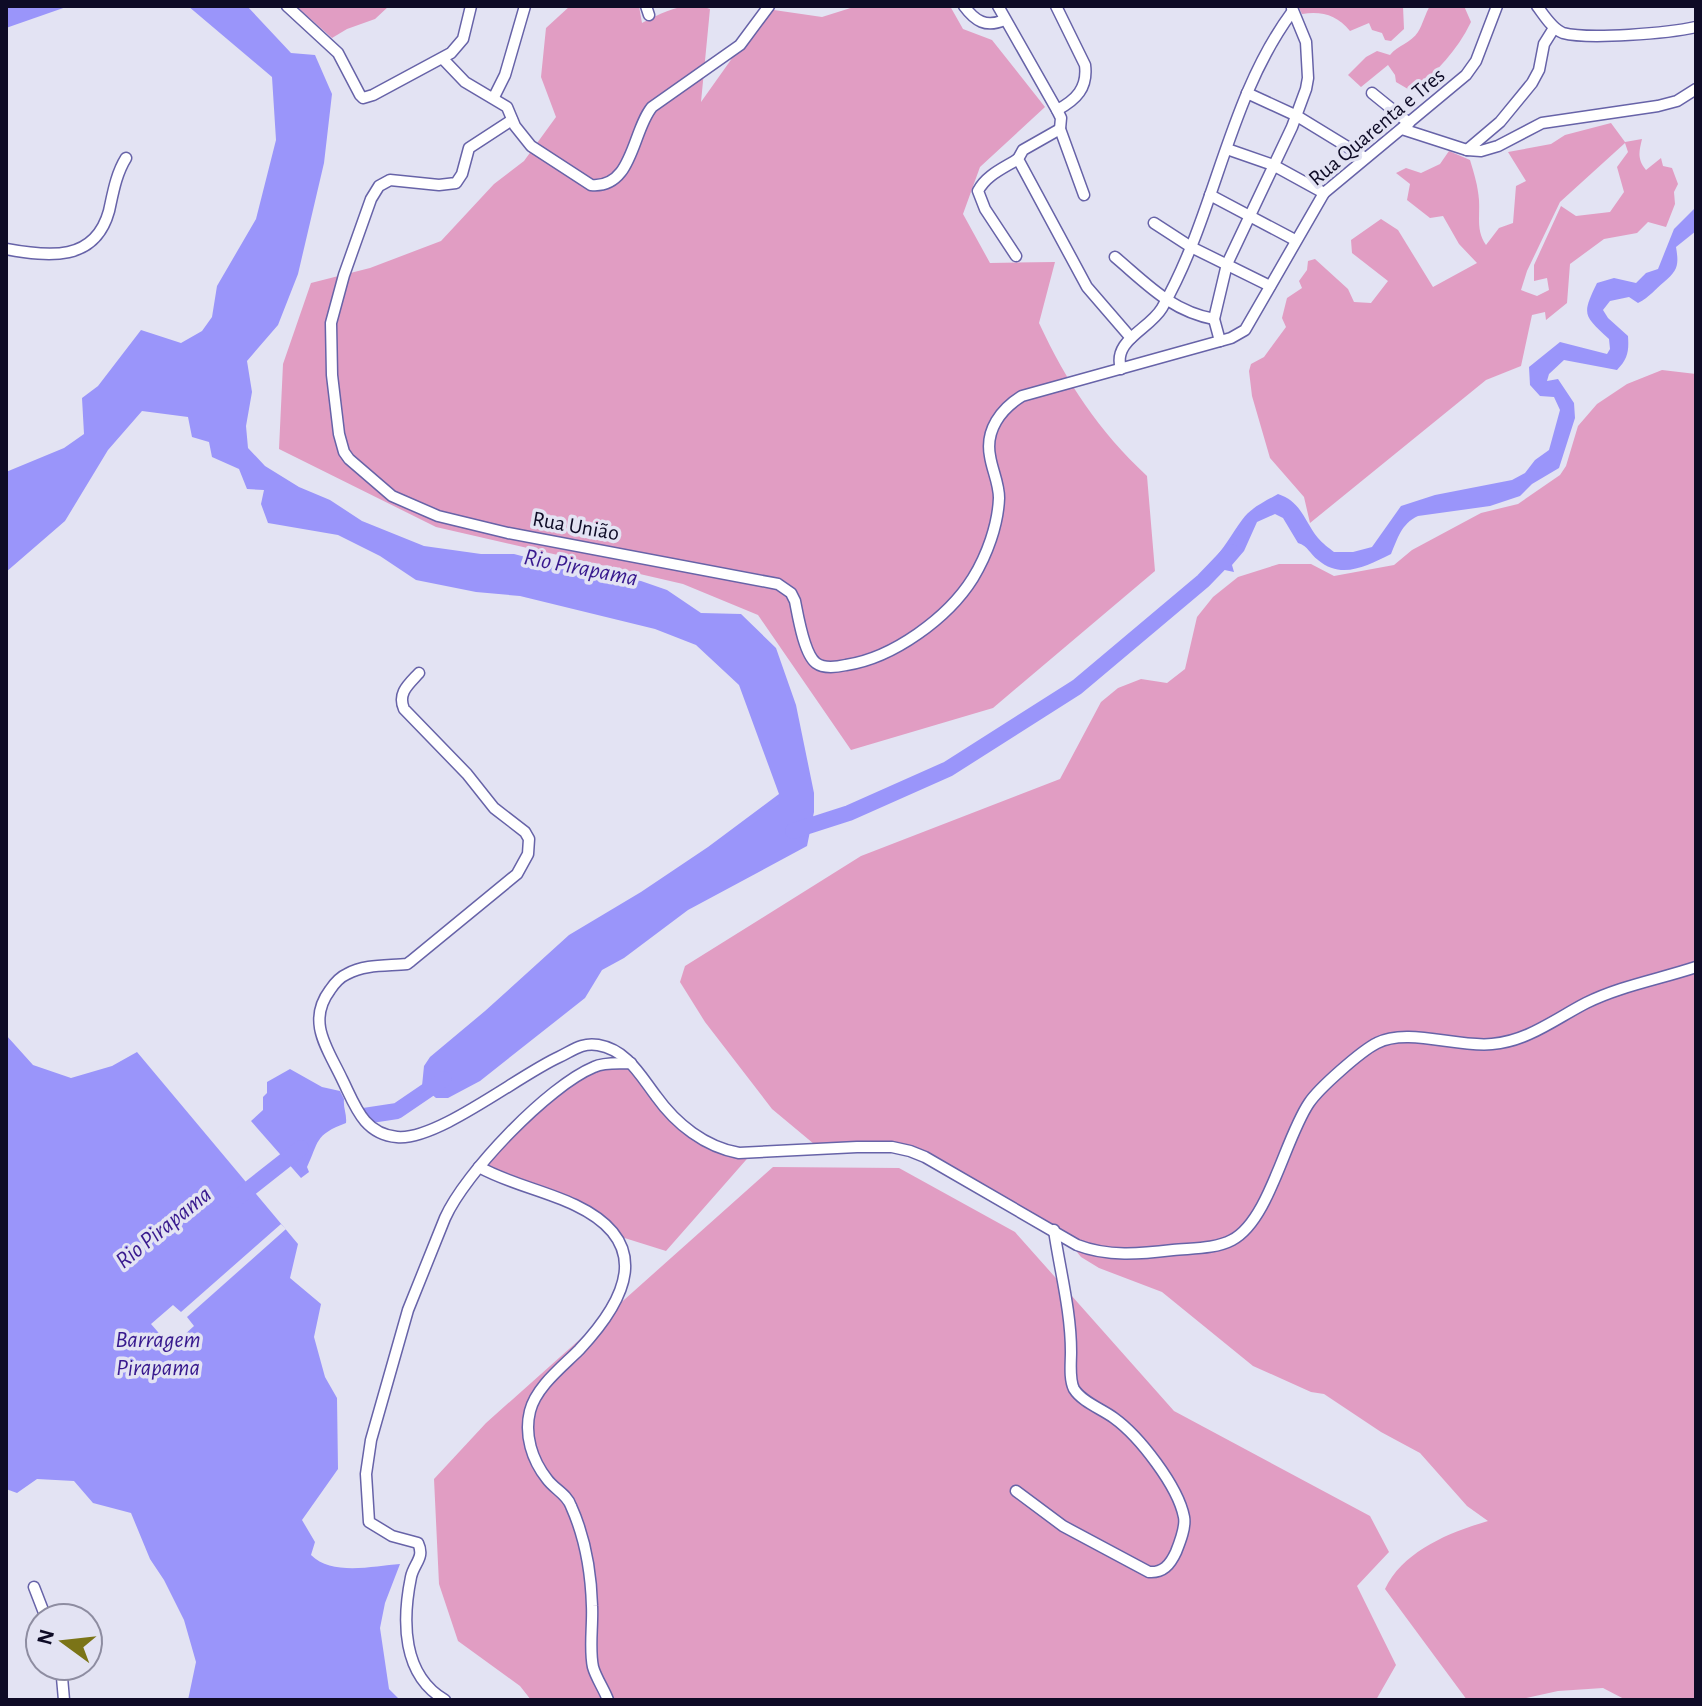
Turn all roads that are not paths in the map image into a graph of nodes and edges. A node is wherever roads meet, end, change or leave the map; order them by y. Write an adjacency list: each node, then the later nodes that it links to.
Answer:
1 (287, 6): 14 (street)
2 (471, 6): 14 (street)
3 (525, 6): 18 (street)
4 (769, 6): 21 (street)
5 (964, 6): 11 (street)
6 (998, 6): 11 (street)
7 (1056, 6): 19 (street)
8 (1497, 6): 22 (street, Rua Quarenta e Tres)
9 (1537, 6): 13 (street)
10 (1292, 9): 16 (street); 20 (street)
11 (1004, 20): 19 (street)
12 (1696, 27): 13 (street)
13 (1554, 28): 25 (street)
14 (443, 59): 18 (street)
15 (1696, 89): 25 (street)
16 (1247, 93): 20 (street); 24 (street)
17 (1372, 93): 22 (street)
18 (494, 97): 21 (street)
19 (1057, 110): 23 (street)
20 (1297, 116): 26 (street); 29 (street)
21 (512, 120): 47 (street, Rua União)
22 (1405, 126): 25 (street); 26 (street, Rua Quarenta e Tres)
23 (1060, 129): 28 (street); 31 (street)
24 (1227, 149): 29 (street); 32 (street)
25 (1467, 150)
26 (1364, 157): 30 (street, Rua Quarenta e Tres)
27 (126, 158): 37 (street)
28 (1018, 159): 38 (street); 44 (street)
29 (1273, 165): 30 (street); 33 (street)
30 (1324, 193): 35 (street, Rua Quarenta e Tres)
31 (1084, 195)
32 (1210, 195): 33 (street); 36 (street)
33 (1250, 216): 35 (street); 40 (street)
34 (1154, 223): 36 (street)
35 (1295, 240): 41 (street, Rua Quarenta e Tres)
36 (1191, 247): 40 (street); 42 (street)
37 (6, 249)
38 (1016, 256)
39 (1115, 257): 42 (street)
40 (1227, 264): 41 (street); 43 (street)
41 (1270, 286): 45 (street, Rua Quarenta e Tres)
42 (1165, 299): 43 (street); 44 (street)
43 (1214, 319): 45 (street)
44 (1131, 338): 46 (street)
45 (1220, 341): 46 (street, Rua Quarenta e Tres)
46 (1121, 369): 47 (street, Rua Quarenta e Tres)
47 (1030, 394)
48 (419, 673): 50 (street)
49 (1696, 967): 52 (street)
50 (631, 1063): 51 (street); 52 (street)
51 (479, 1167): 56 (street); 57 (street)
52 (1054, 1230): 53 (street)
53 (1016, 1491)
54 (34, 1587): 55 (street)
55 (40, 1602)
56 (445, 1700)
57 (608, 1700)

